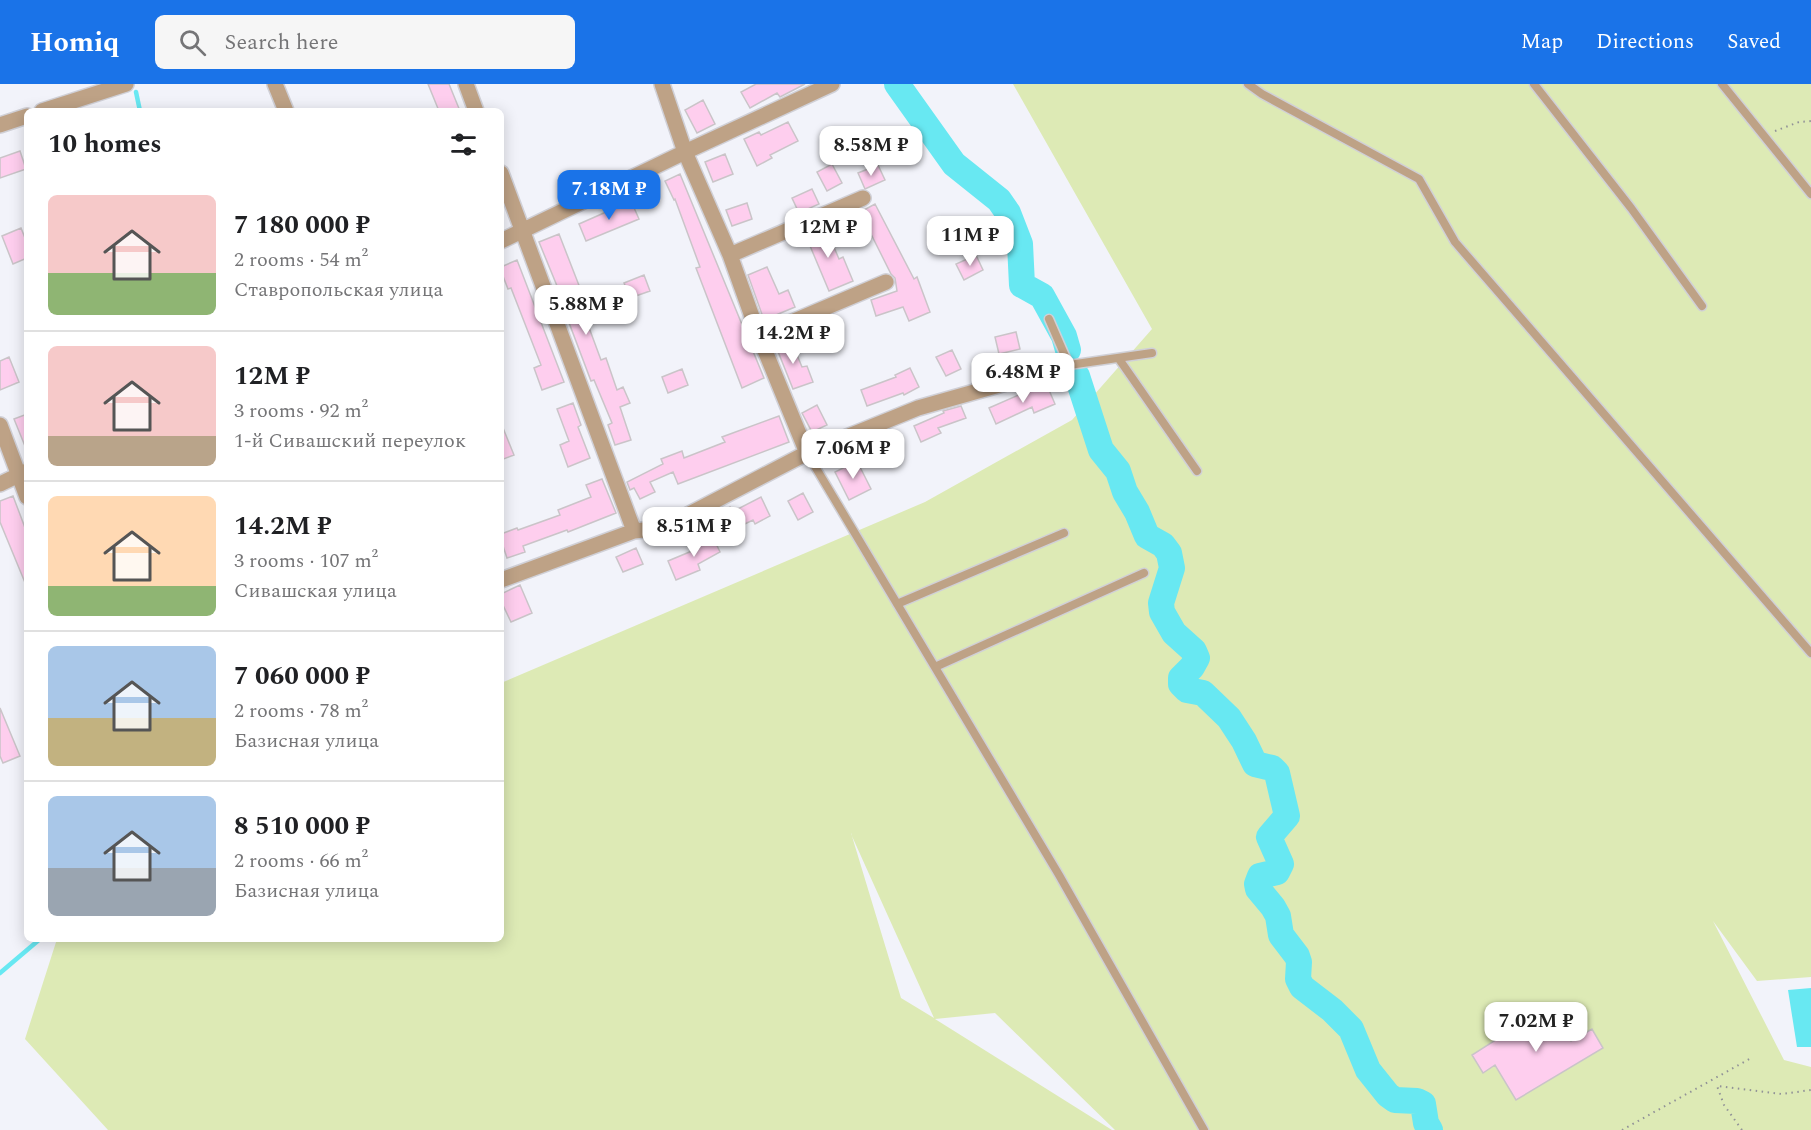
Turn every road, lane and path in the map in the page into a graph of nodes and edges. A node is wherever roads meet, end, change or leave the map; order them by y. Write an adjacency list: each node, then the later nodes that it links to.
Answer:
1 (126, 84): 9 (street)
2 (274, 84): 11 (street)
3 (466, 84): 12 (street)
4 (662, 84): 17 (street)
5 (832, 84): 17 (street)
6 (1248, 84): 42 (lane)
7 (1534, 84): 25 (lane)
8 (1722, 84): 16 (lane)
9 (81, 105): 10 (street)
10 (62, 108)
11 (285, 108)
12 (475, 108)
13 (24, 117): 15 (street)
14 (1811, 121): 16 (path)
15 (0, 125)
16 (1764, 136): 19 (lane)
17 (685, 152): 21 (street); 23 (street)
18 (504, 180): 21 (street)
19 (1811, 194)
20 (863, 198): 23 (street)
21 (524, 230): 22 (street); 37 (street)
22 (504, 240)
23 (730, 255): 27 (street)
24 (886, 282): 27 (street)
25 (1702, 306)
26 (1049, 319): 30 (lane)
27 (759, 336): 33 (street)
28 (1152, 353): 29 (lane)
29 (1119, 359): 30 (lane); 34 (lane)
30 (1069, 365): 31 (lane)
31 (1045, 372): 33 (street)
32 (0, 425): 35 (street)
33 (807, 453): 37 (street); 41 (lane)
34 (1197, 471)
35 (23, 473): 36 (street)
36 (0, 484)
37 (634, 531): 40 (street)
38 (1064, 533): 41 (lane)
39 (1144, 573): 43 (lane)
40 (504, 579)
41 (897, 604): 43 (lane)
42 (1811, 654)
43 (935, 667): 46 (lane)
44 (1753, 1057): 47 (path)
45 (1811, 1090): 48 (path)
46 (1204, 1130)
47 (1622, 1130)
48 (1742, 1130)

